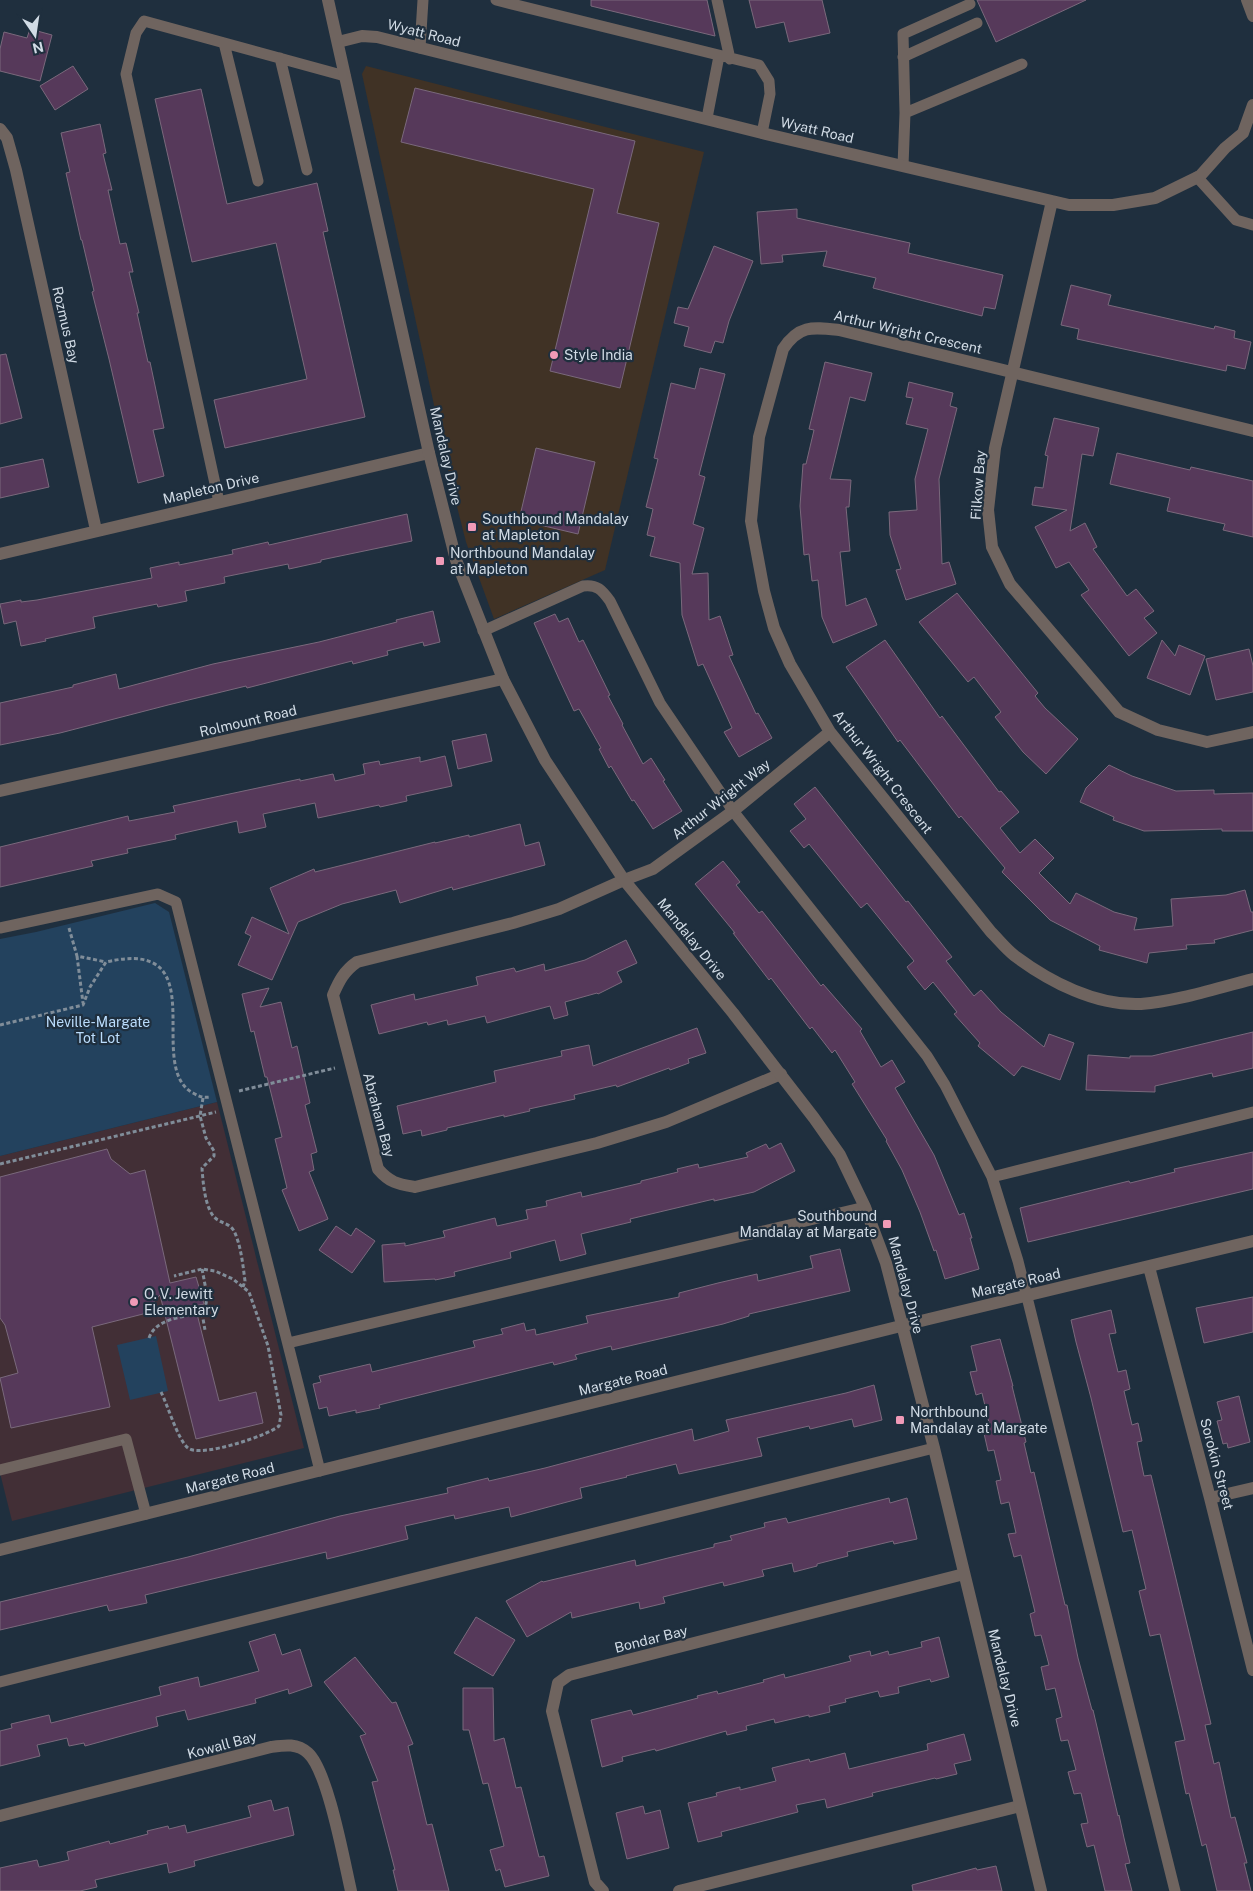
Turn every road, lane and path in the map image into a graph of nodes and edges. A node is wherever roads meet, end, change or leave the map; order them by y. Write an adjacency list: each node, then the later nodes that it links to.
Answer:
1 (328, 0): 9 (street, Mandalay Drive)
2 (423, 0): 11 (lane)
3 (496, 0): 14 (lane)
4 (717, 0): 14 (lane)
5 (1247, 0): 7 (street)
6 (970, 4): 12 (lane)
7 (1253, 16)
8 (977, 22): 12 (lane)
9 (338, 42): 11 (street, Wyatt Road); 16 (street, Mandalay Drive)
10 (224, 43): 13 (lane); 25 (lane); 31 (lane)
11 (420, 48): 19 (street, Wyatt Road)
12 (903, 57): 18 (lane)
13 (280, 58): 16 (lane); 23 (lane)
14 (724, 58): 19 (lane); 21 (lane)
15 (1022, 64): 18 (lane)
16 (345, 76): 30 (street, Mandalay Drive)
17 (1253, 105): 24 (street, Wyatt Road)
18 (905, 114): 22 (lane)
19 (706, 118): 21 (street, Wyatt Road)
20 (0, 129): 32 (street, Rozmus Bay)
21 (762, 133): 22 (street, Wyatt Road)
22 (903, 166): 26 (street, Wyatt Road)
23 (307, 170)
24 (1197, 178): 26 (street, Wyatt Road); 27 (lane)
25 (258, 181)
26 (1052, 201): 28 (street, Filkow Bay)
27 (1253, 225)
28 (1012, 372): 29 (street, Arthur Wright Crescent); 36 (street, Arthur Wright Crescent); 37 (street, Filkow Bay)
29 (1253, 431)
30 (429, 453): 31 (street, Mapleton Drive); 34 (street, Mandalay Drive)
31 (219, 502): 32 (street, Mapleton Drive)
32 (96, 530): 33 (street, Mapleton Drive)
33 (0, 554)
34 (483, 630): 35 (street, Mandalay Drive); 39 (lane)
35 (503, 679): 38 (street, Rolmount Road); 40 (street, Mandalay Drive)
36 (830, 732): 39 (street, Arthur Wright Way); 45 (street, Arthur Wright Crescent)
37 (1253, 732)
38 (0, 791)
39 (733, 811): 40 (street, Arthur Wright Way); 56 (lane)
40 (624, 880): 48 (street, Abraham Bay); 49 (street, Mandalay Drive)
41 (66, 914): 42 (lane); 43 (path); 50 (lane)
42 (0, 928)
43 (76, 956): 44 (path); 46 (path)
44 (106, 962): 46 (path); 51 (path)
45 (1253, 979)
46 (83, 1005): 47 (path)
47 (0, 1025)
48 (350, 1063): 49 (street, Abraham Bay); 50 (path)
49 (781, 1074): 57 (street, Mandalay Drive)
50 (225, 1095): 51 (path); 52 (lane)
51 (203, 1098): 54 (path)
52 (228, 1108): 54 (path); 68 (lane)
53 (1253, 1112): 56 (lane)
54 (200, 1116): 55 (path); 62 (path)
55 (0, 1164)
56 (992, 1177): 63 (lane)
57 (865, 1207): 65 (street, Mandalay Drive); 68 (lane)
58 (1253, 1241): 59 (street, Margate Road)
59 (1149, 1267): 63 (street, Margate Road); 74 (street, Sorokin Street)
60 (202, 1269): 61 (path); 62 (path); 64 (path)
61 (174, 1276)
62 (243, 1287): 69 (path)
63 (1028, 1296): 65 (street, Margate Road); 86 (lane)
64 (202, 1313): 66 (path); 67 (path)
65 (902, 1326): 70 (street, Mandalay Drive); 72 (street, Margate Road)
66 (204, 1330)
67 (149, 1338)
68 (288, 1343): 72 (lane)
69 (162, 1392)
70 (934, 1448): 77 (street, Mandalay Drive); 79 (lane)
71 (0, 1470): 75 (lane)
72 (320, 1471): 75 (street, Margate Road)
73 (1253, 1488): 74 (street)
74 (1210, 1498): 78 (street, Sorokin Street)
75 (146, 1514): 76 (street, Margate Road)
76 (0, 1550)
77 (964, 1574): 80 (street, Mandalay Drive); 83 (street, Bondar Bay)
78 (1253, 1670)
79 (0, 1682)
80 (1020, 1806): 84 (street); 85 (street, Mandalay Drive)
81 (0, 1816): 82 (street, Kowall Bay)
82 (351, 1891)
83 (603, 1891)
84 (679, 1891)
85 (1041, 1891)
86 (1176, 1891)

